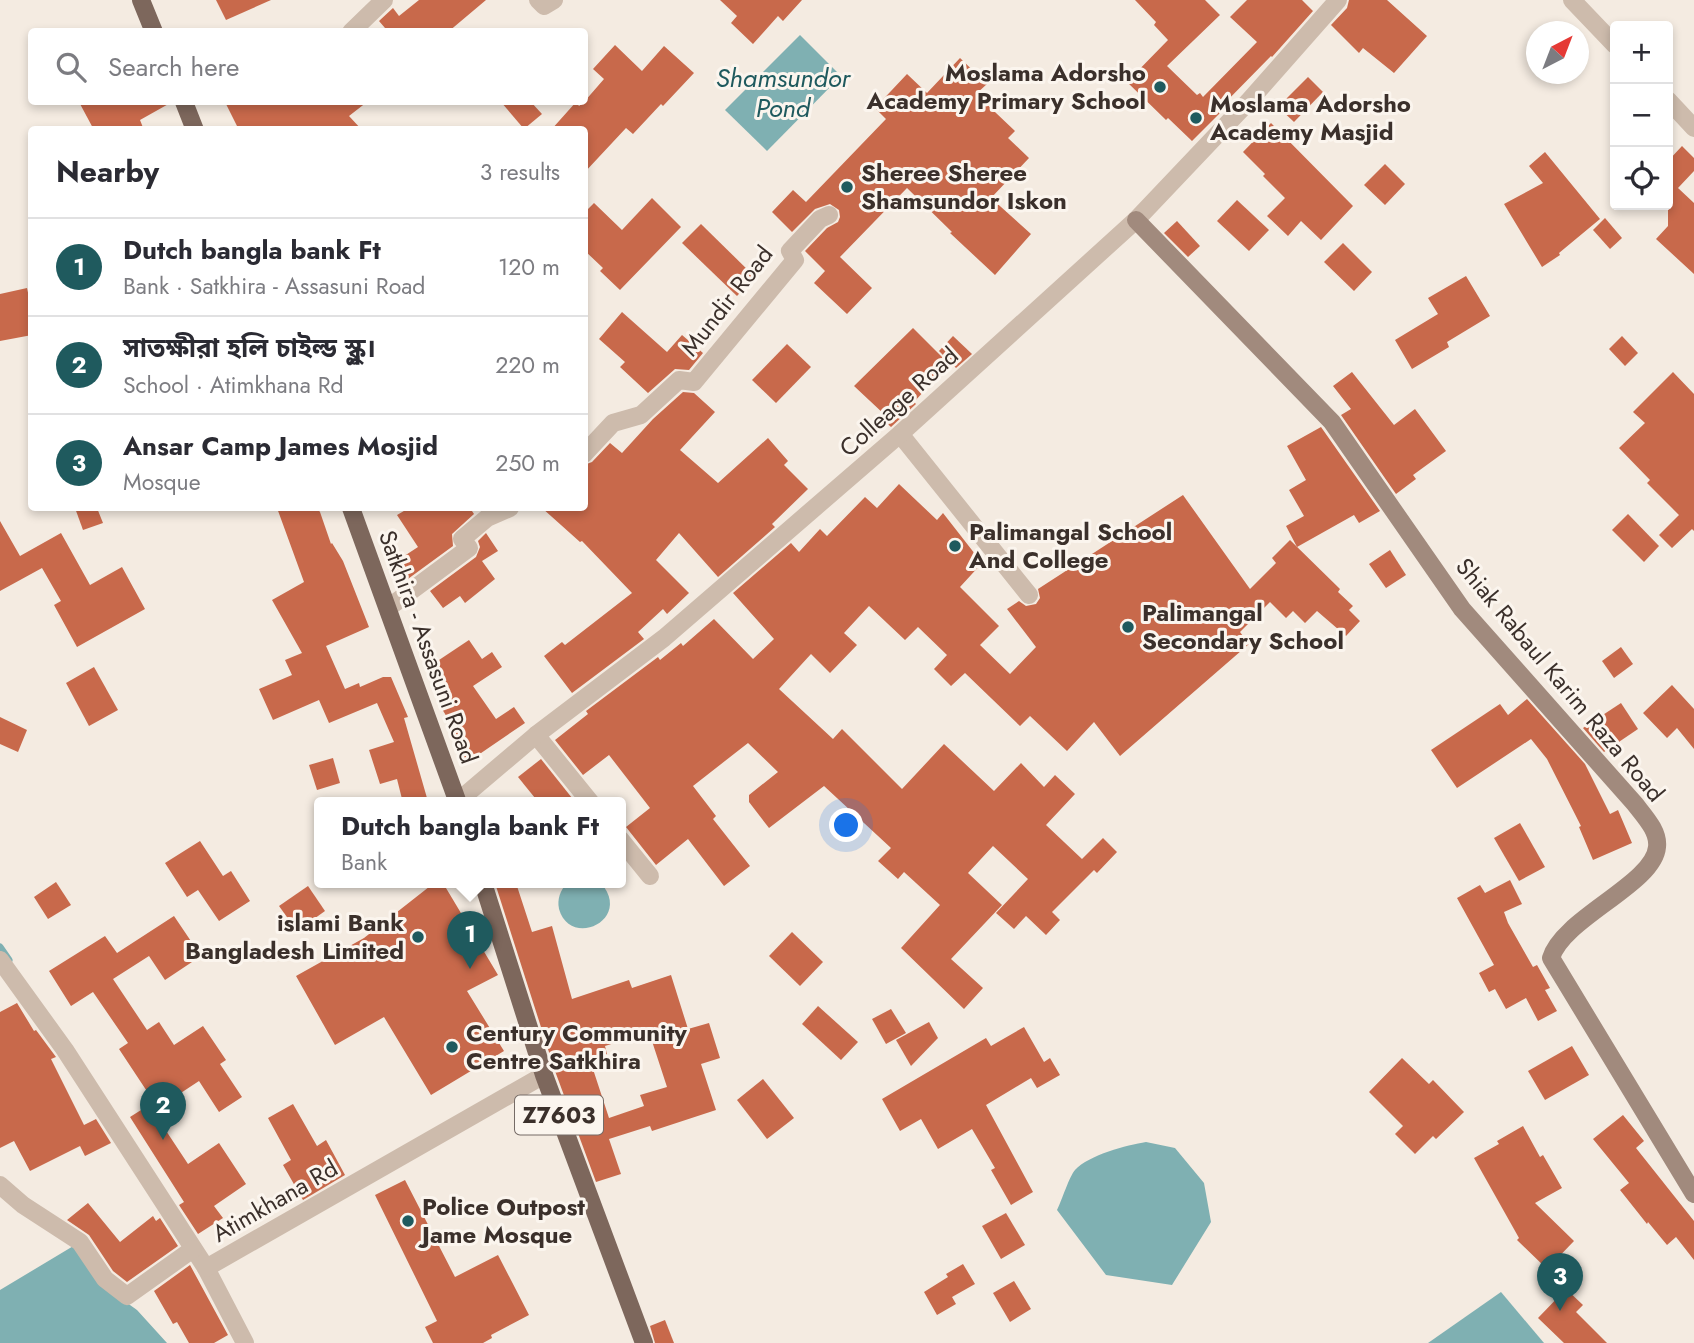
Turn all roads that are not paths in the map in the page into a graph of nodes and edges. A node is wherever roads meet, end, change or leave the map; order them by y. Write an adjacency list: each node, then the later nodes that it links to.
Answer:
1 (141, 0): 7 (main road)
2 (384, 0): 8 (street)
3 (538, 0): 4 (street)
4 (554, 0)
5 (1338, 0): 15 (street, Colleage Road)
6 (1572, 0): 9 (street)
7 (152, 28)
8 (355, 28)
9 (1610, 40)
10 (185, 105): 12 (main road)
11 (1673, 105): 13 (street)
12 (193, 126)
13 (1694, 128)
14 (829, 215): 17 (street, Mundir Road)
15 (1136, 220): 16 (street, Colleage Road); 32 (main road, Shiak Rabaul Karim Raza Road)
16 (900, 434): 20 (street); 22 (street, Colleage Road)
17 (588, 450)
18 (352, 511): 21 (main road, Satkhira - Assasuni Road)
19 (504, 511): 21 (street)
20 (1028, 595)
21 (388, 608): 23 (main road, Satkhira - Assasuni Road)
22 (536, 735): 24 (street, Colleage Road); 25 (street)
23 (455, 797)
24 (463, 797)
25 (586, 797)
26 (626, 845): 27 (street)
27 (650, 876)
28 (485, 888): 30 (main road, Z7603)
29 (0, 960): 33 (street, Atimkhana Rd)
30 (544, 1075): 34 (street, Atimkhana Rd); 36 (main road, Z7603)
31 (0, 1185): 33 (street)
32 (1694, 1194)
33 (193, 1249): 34 (street, Atimkhana Rd)
34 (206, 1268): 35 (street)
35 (245, 1343)
36 (644, 1343)

